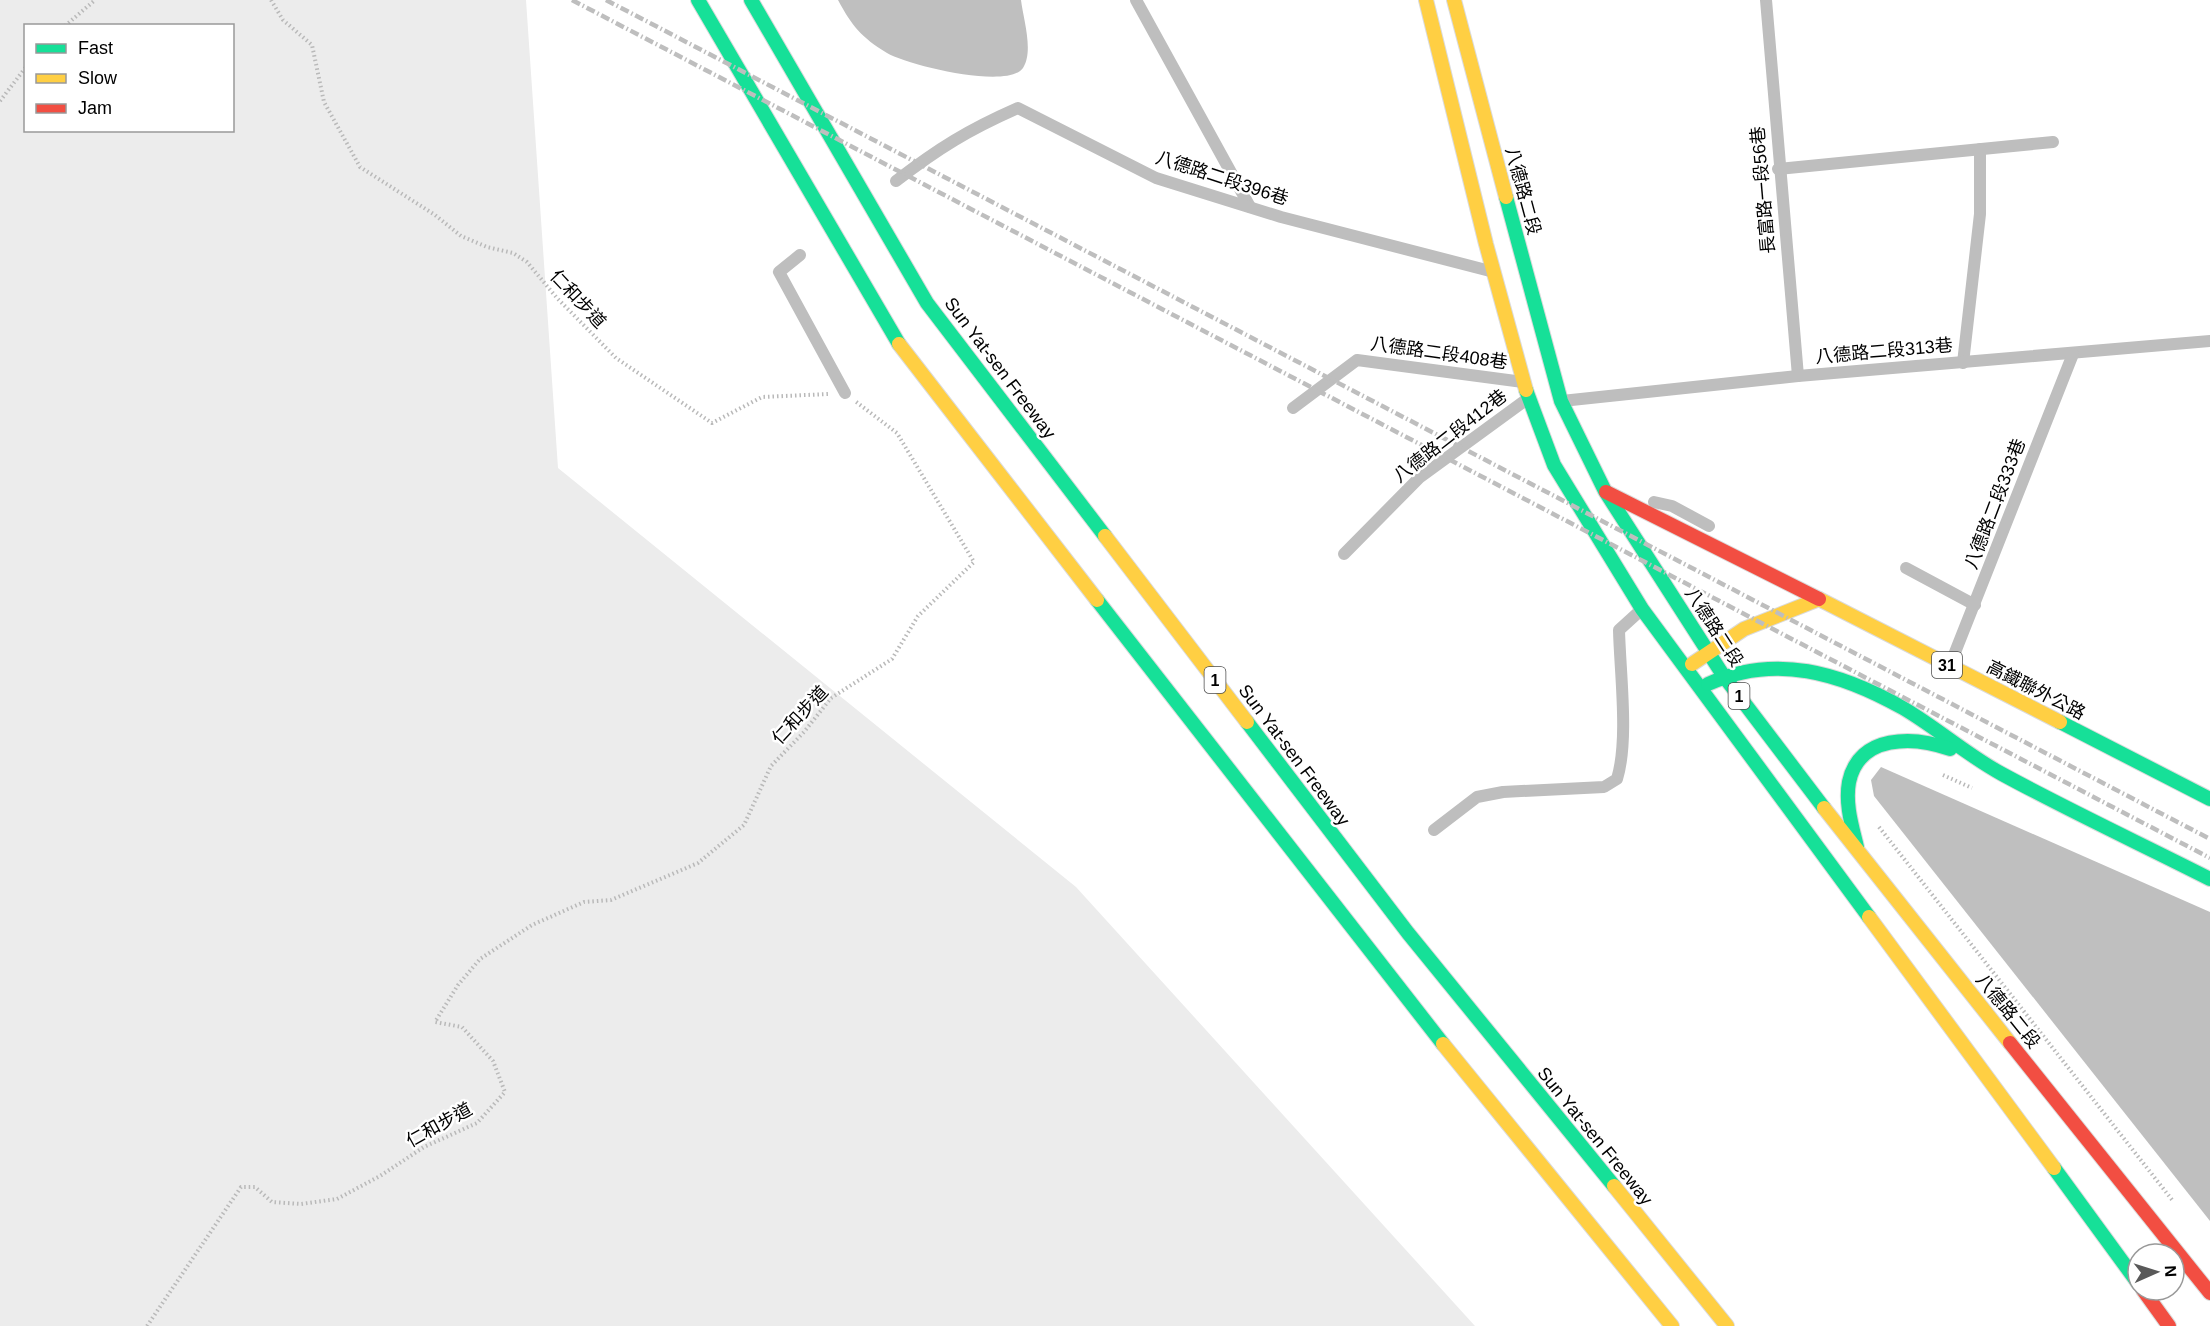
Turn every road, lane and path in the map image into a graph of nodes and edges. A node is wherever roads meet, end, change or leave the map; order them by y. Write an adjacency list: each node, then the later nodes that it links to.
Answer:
1 (95, 0): 9 (path)
2 (271, 0): 24 (path, 仁和步道)
3 (698, 0): 54 (main road)
4 (751, 0): 55 (main road, Sun Yat-sen Freeway / 1)
5 (1136, 0): 16 (lane)
6 (1426, 0): 18 (main road, 1)
7 (1454, 0): 26 (main road, 八德路二段 / 1)
8 (1766, 0): 14 (lane, 長富路一段56巷)
9 (67, 24)
10 (24, 70): 11 (path)
11 (0, 101)
12 (2053, 142): 13 (lane)
13 (1980, 149): 14 (lane); 21 (lane)
14 (1778, 169): 22 (lane, 長富路一段56巷)
15 (896, 181): 16 (lane, 八德路二段396巷)
16 (1250, 207): 18 (lane, 八德路二段396巷)
17 (800, 255): 24 (lane)
18 (1494, 272): 23 (main road, 1)
19 (2210, 341): 20 (lane, 八德路二段313巷)
20 (2073, 354): 21 (lane, 八德路二段313巷); 34 (lane, 八德路二段333巷)
21 (1963, 363): 22 (lane, 八德路二段313巷)
22 (1798, 376): 26 (lane, 八德路二段313巷)
23 (1524, 382): 25 (main road, 1); 27 (lane, 八德路二段408巷)
24 (844, 393): 53 (path, 仁和步道)
25 (1528, 398): 30 (lane, 八德路二段412巷); 35 (main road, 1)
26 (1560, 401): 28 (main road, 八德路二段 / 1)
27 (1293, 408)
28 (1605, 491): 29 (lane); 33 (main road, 31); 36 (main road, 八德路二段 / 1)
29 (1724, 534)
30 (1344, 554)
31 (1906, 568): 34 (lane)
32 (1808, 579): 37 (lane)
33 (1818, 599): 36 (main road); 37 (main road, 高鐵聯外公路 / 31)
34 (1975, 605): 37 (lane, 八德路二段333巷)
35 (1641, 609): 38 (main road, 1); 46 (lane)
36 (1710, 653): 38 (main road); 39 (main road, 八德路二段 / 1)
37 (1952, 661): 44 (main road, 高鐵聯外公路 / 31)
38 (1686, 668): 40 (main road, 1)
39 (1723, 675): 40 (main road); 41 (main road); 47 (main road, 八德路二段 / 1)
40 (1702, 688): 50 (main road, 1)
41 (1989, 766): 47 (main road); 48 (main road)
42 (1938, 772): 43 (path)
43 (1979, 792)
44 (2210, 799)
45 (1876, 823): 49 (path)
46 (1434, 830)
47 (1858, 852): 51 (main road, 八德路二段 / 1)
48 (2210, 879)
49 (2174, 1203)
50 (2126, 1267)
51 (2210, 1293)
52 (2152, 1302): 56 (main road)
53 (147, 1326)
54 (1672, 1326)
55 (1727, 1326)
56 (2169, 1326)

